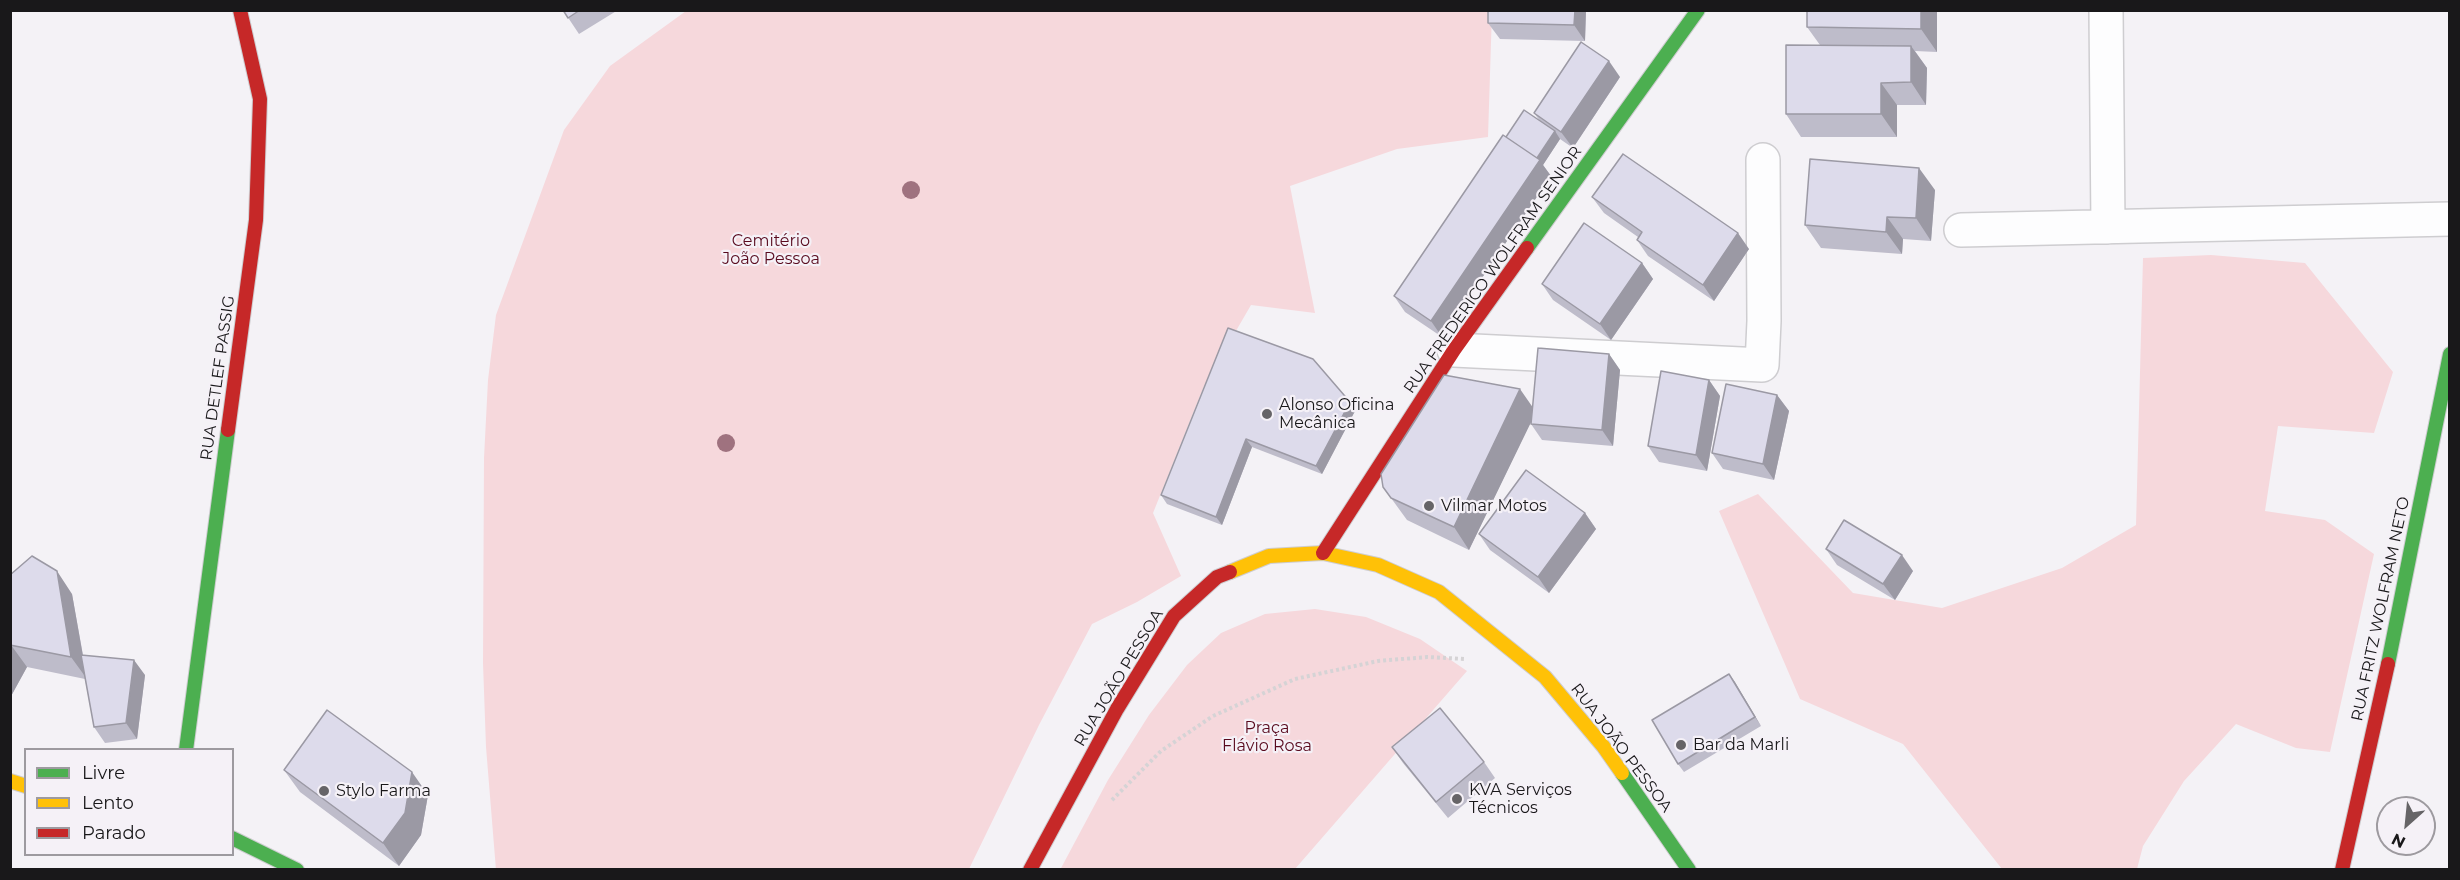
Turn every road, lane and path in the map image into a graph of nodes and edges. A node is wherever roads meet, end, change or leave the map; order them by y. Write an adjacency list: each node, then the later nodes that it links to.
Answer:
1 (240, 10): 12 (street, RUA DETLEF PASSIG)
2 (1698, 10): 8 (street, RUA FREDERICO WOLFRAM SENIOR)
3 (2106, 10): 6 (street)
4 (1763, 160): 8 (street)
5 (2450, 219): 6 (street)
6 (2108, 227): 7 (street)
7 (1961, 230)
8 (1454, 350): 10 (street, RUA FREDERICO WOLFRAM SENIOR)
9 (2450, 354): 18 (street, RUA FRITZ WOLFRAM NETO)
10 (1323, 553): 16 (street, RUA JOÃO PESSOA); 17 (street, RUA JOÃO PESSOA)
11 (1476, 662): 13 (path)
12 (186, 748)
13 (1110, 802)
14 (234, 839): 15 (street)
15 (280, 865)
16 (1030, 870)
17 (1689, 870)
18 (2342, 870)

